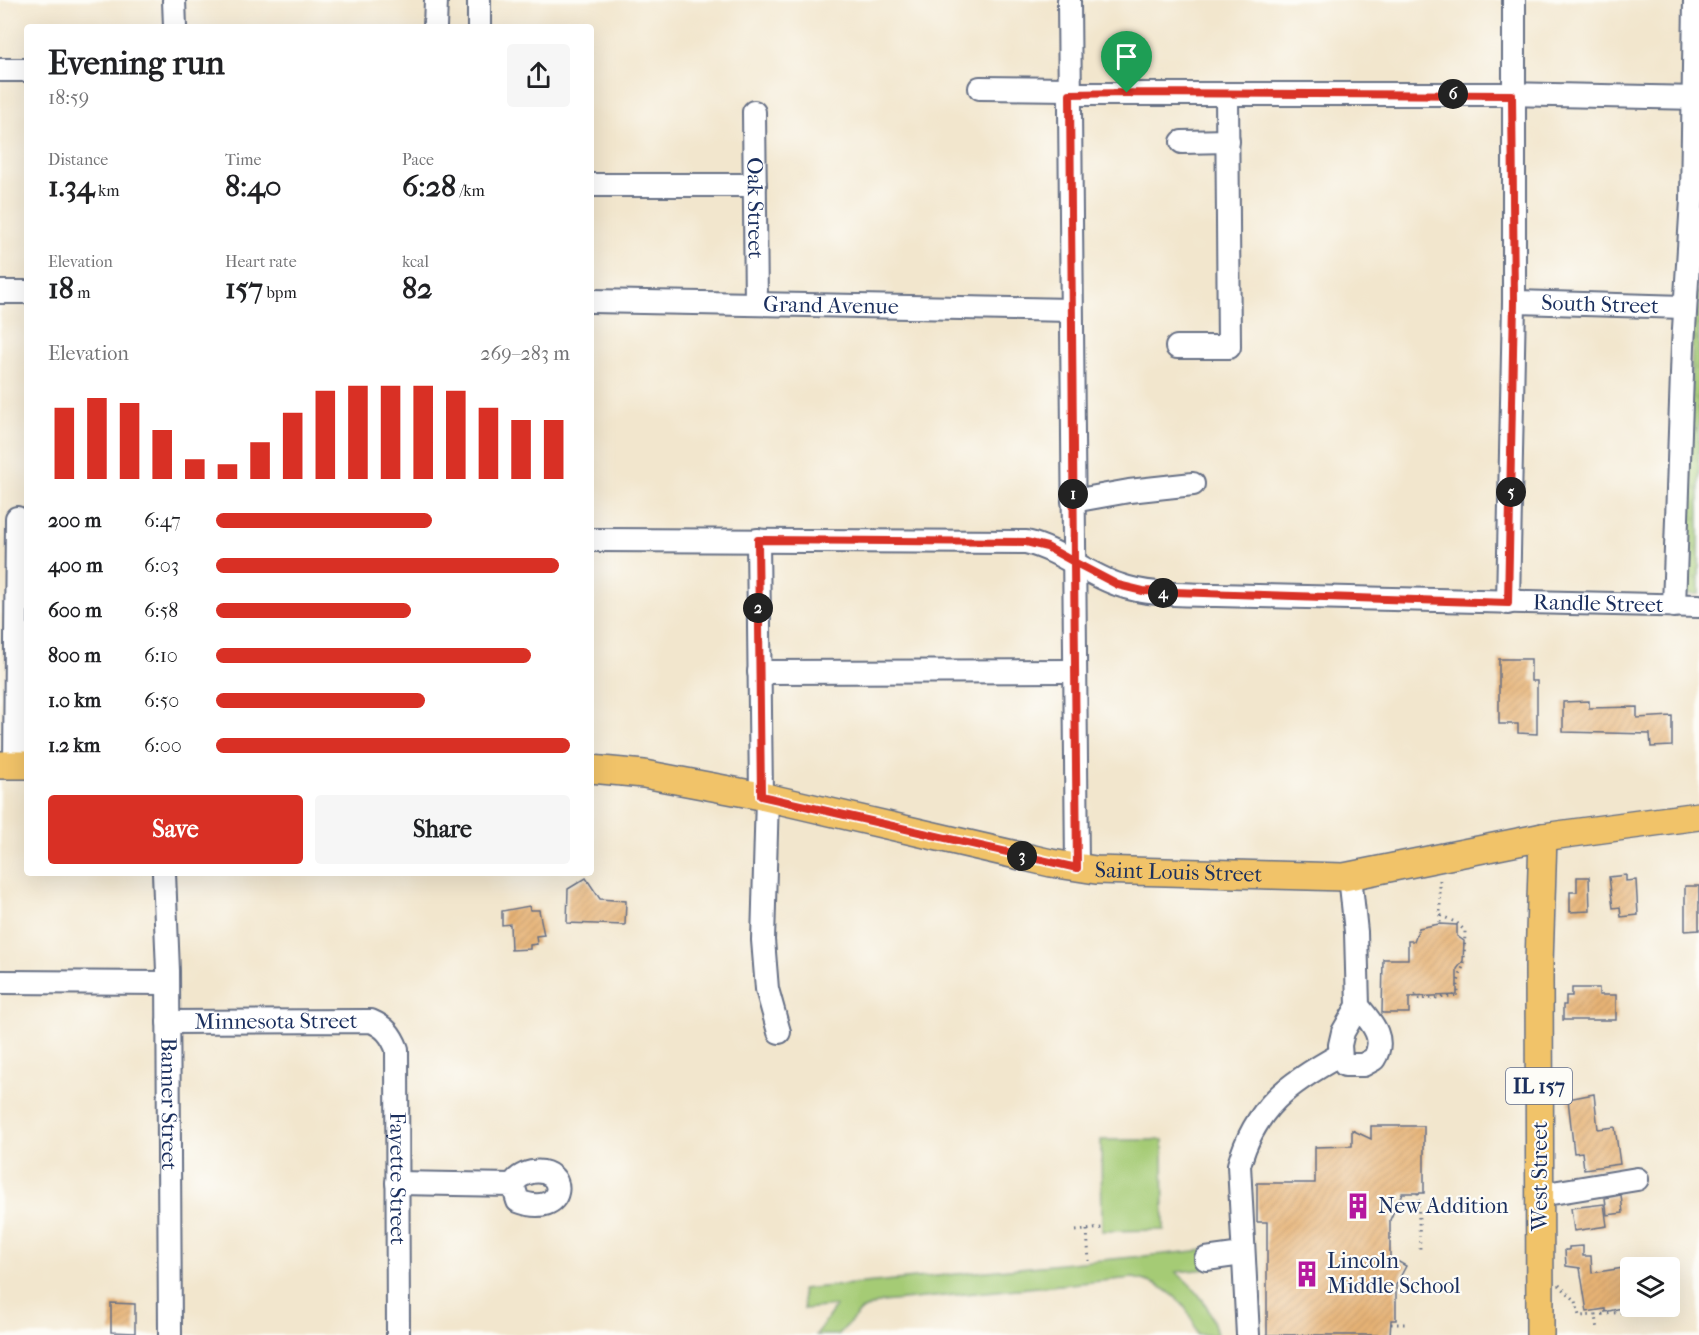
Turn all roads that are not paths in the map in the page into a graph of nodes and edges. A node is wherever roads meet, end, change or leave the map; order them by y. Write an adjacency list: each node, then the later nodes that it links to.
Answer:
1 (174, 0): 7 (street)
2 (436, 0): 8 (street)
3 (479, 0): 9 (street)
4 (1069, 0): 13 (street)
5 (1514, 0): 15 (street)
6 (1695, 0): 16 (street)
7 (175, 24)
8 (435, 24)
9 (478, 24)
10 (0, 70): 11 (street)
11 (24, 70)
12 (980, 88): 13 (street)
13 (1070, 92): 14 (street); 28 (street)
14 (1227, 94): 15 (street); 19 (street)
15 (1512, 95): 16 (street); 25 (street)
16 (1697, 98): 27 (street)
17 (754, 112): 21 (street, Oak Street)
18 (1182, 141): 19 (street)
19 (1228, 141): 29 (street)
20 (594, 185): 21 (street)
21 (755, 185): 26 (street, Oak Street)
22 (0, 292): 23 (street)
23 (24, 292)
24 (594, 301): 26 (street, Grand Avenue)
25 (1514, 302): 27 (street, South Street); 36 (street)
26 (756, 304): 28 (street, Grand Avenue)
27 (1684, 306): 37 (street)
28 (1071, 310): 31 (street)
29 (1177, 347)
30 (1194, 484): 31 (street)
31 (1073, 501): 35 (street)
32 (15, 518): 39 (street)
33 (594, 540): 34 (street, Randle Street)
34 (758, 540): 35 (street, Randle Street); 41 (street)
35 (1074, 562): 36 (street, Randle Street); 40 (street)
36 (1508, 603): 37 (street, Randle Street)
37 (1674, 606): 38 (street, Randle Street)
38 (1699, 606)
39 (8, 629): 42 (street)
40 (1075, 671): 41 (street); 47 (street)
41 (759, 672): 44 (street)
42 (14, 765)
43 (594, 769): 44 (main road, Saint Louis Street)
44 (764, 797): 47 (main road, Saint Louis Street); 55 (street)
45 (1699, 816): 46 (main road, Saint Louis Street)
46 (1543, 837): 49 (main road, Saint Louis Street); 60 (main road, West Street / IL 157)
47 (1077, 868): 49 (main road, Saint Louis Street)
48 (164, 876): 51 (street, Banner Street)
49 (1350, 876): 52 (street)
50 (0, 982): 51 (street)
51 (168, 983): 53 (street, Banner Street)
52 (1358, 1006): 56 (street); 56 (street)
53 (168, 1022): 54 (street, Minnesota Street); 63 (street, Banner Street)
54 (382, 1026): 58 (street, Fayette Street)
55 (779, 1032)
56 (1340, 1055): 61 (street)
57 (1637, 1179): 60 (street)
58 (397, 1183): 59 (street); 64 (street, Fayette Street)
59 (513, 1185)
60 (1540, 1195): 66 (main road, West Street / IL 157)
61 (1242, 1254): 62 (street); 65 (street)
62 (1206, 1259)
63 (170, 1335)
64 (398, 1335)
65 (1248, 1335)
66 (1540, 1335)

